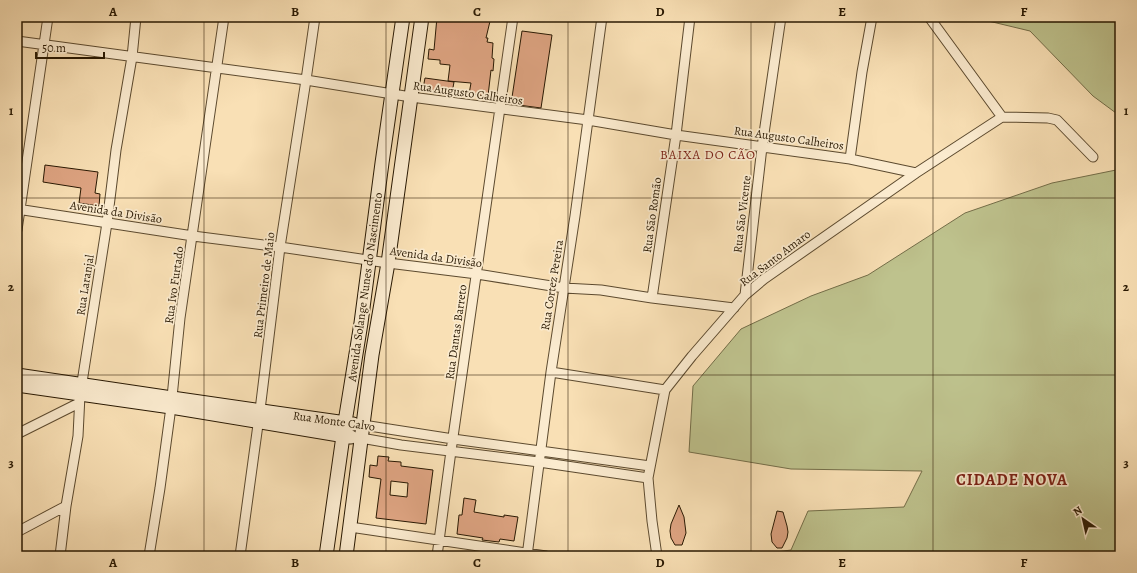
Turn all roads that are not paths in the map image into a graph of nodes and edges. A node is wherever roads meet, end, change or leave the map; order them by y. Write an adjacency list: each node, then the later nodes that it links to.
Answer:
1 (48, 17): 14 (street)
2 (136, 17): 15 (street, Rua Laranjal)
3 (224, 17): 16 (street, Rua Ivo Furtado)
4 (315, 17): 17 (street, Rua Primeiro de Maio)
5 (403, 17): 18 (main road, Avenida Solange Nunes do Nascimento)
6 (422, 17): 19 (main road, Avenida Solange Nunes do Nascimento)
7 (513, 17): 20 (street, Rua Dantas Barreto)
8 (602, 17): 22 (street, Rua Cortez Pereira)
9 (690, 17): 23 (street, Rua São Romão)
10 (781, 17): 24 (street, Rua São Vicente)
11 (872, 17): 26 (street)
12 (929, 17): 21 (street)
13 (17, 41): 14 (street, Rua Augusto Calheiros)
14 (44, 45): 15 (street, Rua Augusto Calheiros); 28 (street)
15 (132, 57): 16 (street, Rua Augusto Calheiros); 29 (street, Rua Laranjal)
16 (217, 69): 17 (street, Rua Augusto Calheiros); 31 (street, Rua Ivo Furtado)
17 (306, 80): 18 (street, Rua Augusto Calheiros); 32 (street, Rua Primeiro de Maio)
18 (392, 94): 19 (street, Rua Augusto Calheiros); 33 (main road, Avenida Solange Nunes do Nascimento)
19 (411, 98): 20 (street, Rua Augusto Calheiros); 34 (main road, Avenida Solange Nunes do Nascimento)
20 (500, 109): 22 (street, Rua Augusto Calheiros); 35 (street, Rua Dantas Barreto)
21 (1002, 117): 25 (street); 27 (street, Rua Santo Amaro)
22 (588, 120): 23 (street, Rua Augusto Calheiros); 36 (street, Rua Cortez Pereira)
23 (676, 135): 24 (street, Rua Augusto Calheiros); 38 (street, Rua São Romão)
24 (762, 147): 26 (street, Rua Augusto Calheiros); 37 (street, Rua São Vicente)
25 (1093, 157)
26 (850, 159): 27 (street, Rua Augusto Calheiros)
27 (916, 173): 37 (street, Rua Santo Amaro)
28 (18, 209): 29 (street, Avenida da Divisão); 30 (street)
29 (107, 223): 31 (street, Avenida da Divisão); 44 (street, Rua Laranjal)
30 (17, 230)
31 (193, 236): 32 (street, Avenida da Divisão); 45 (street, Rua Ivo Furtado)
32 (280, 246): 33 (street, Avenida da Divisão); 46 (street, Rua Primeiro de Maio)
33 (369, 260): 34 (street, Avenida da Divisão); 48 (main road, Avenida Solange Nunes do Nascimento)
34 (388, 262): 35 (street, Avenida da Divisão); 47 (main road, Avenida Solange Nunes do Nascimento)
35 (477, 274): 36 (street, Avenida da Divisão); 51 (street, Rua Dantas Barreto)
36 (564, 288): 38 (street, Avenida da Divisão); 40 (street, Rua Cortez Pereira)
37 (745, 295): 39 (street, Rua Santo Amaro)
38 (652, 298): 39 (street, Avenida da Divisão)
39 (734, 308): 43 (street, Rua Santo Amaro)
40 (551, 372): 43 (street); 53 (street, Rua Cortez Pereira)
41 (17, 375): 44 (main road, Rua Monte Calvo)
42 (17, 386): 44 (main road, Rua Monte Calvo)
43 (665, 390): 55 (street, Rua Santo Amaro)
44 (80, 394): 45 (main road, Rua Monte Calvo); 49 (street); 57 (street, Rua Laranjal)
45 (172, 403): 46 (main road, Rua Monte Calvo); 63 (street, Rua Ivo Furtado)
46 (259, 416): 48 (main road, Rua Monte Calvo); 64 (street, Rua Primeiro de Maio)
47 (363, 425): 48 (main road, Rua Monte Calvo); 50 (main road, Avenida Solange Nunes do Nascimento); 51 (street, Rua Monte Calvo)
48 (344, 429): 50 (main road, Rua Monte Calvo); 65 (main road, Avenida Solange Nunes do Nascimento)
49 (17, 434)
50 (361, 438): 52 (street, Rua Monte Calvo); 58 (main road, Avenida Solange Nunes do Nascimento)
51 (453, 439): 52 (street, Rua Dantas Barreto); 53 (street, Rua Monte Calvo)
52 (451, 451): 54 (street, Rua Monte Calvo); 60 (street, Rua Dantas Barreto)
53 (540, 451): 54 (street, Rua Cortez Pereira); 55 (street, Rua Monte Calvo)
54 (539, 462): 56 (street, Rua Monte Calvo); 61 (street, Rua Cortez Pereira)
55 (650, 466): 56 (street, Rua Santo Amaro)
56 (648, 478): 69 (street, Rua Santo Amaro)
57 (66, 506): 59 (street); 62 (street, Rua Laranjal)
58 (350, 527): 60 (street); 66 (main road, Avenida Solange Nunes do Nascimento)
59 (17, 532)
60 (439, 541): 61 (street); 67 (street, Rua Dantas Barreto)
61 (527, 555): 68 (street)
62 (60, 556)
63 (149, 556)
64 (240, 556)
65 (326, 556)
66 (346, 556)
67 (437, 556)
68 (546, 556)
69 (657, 556)

